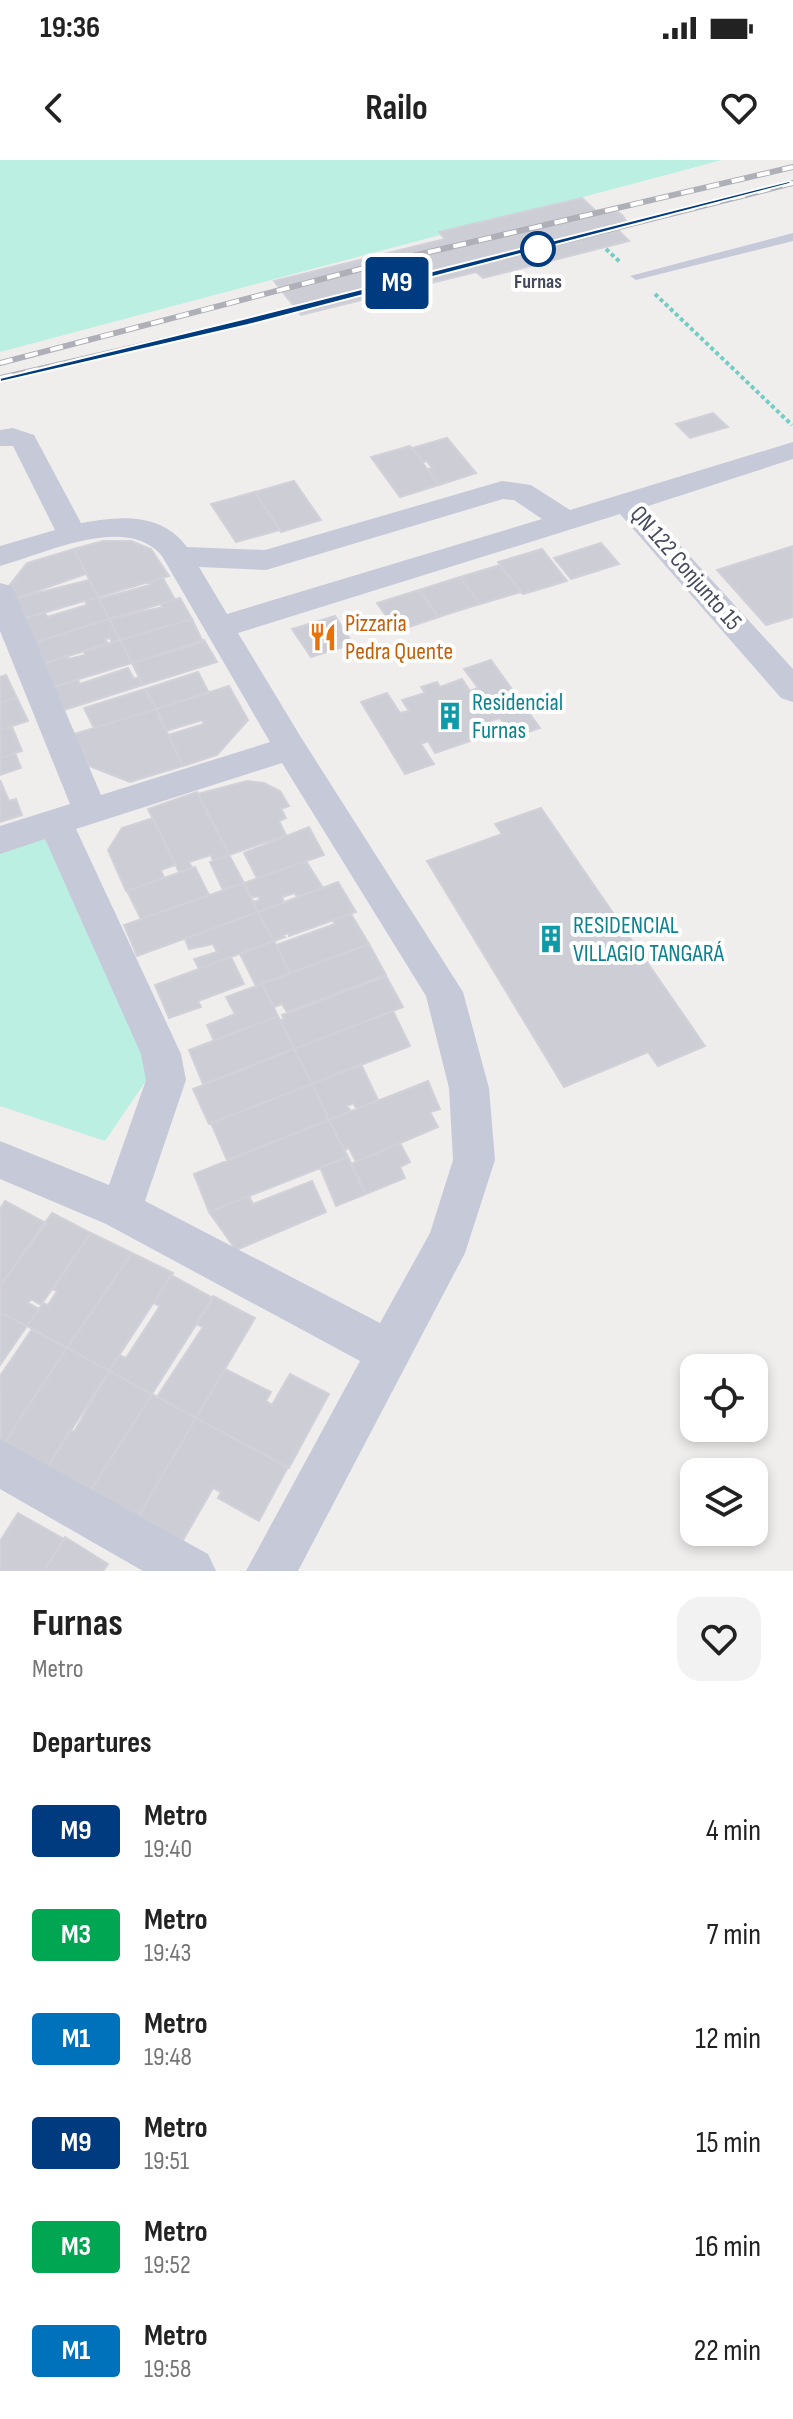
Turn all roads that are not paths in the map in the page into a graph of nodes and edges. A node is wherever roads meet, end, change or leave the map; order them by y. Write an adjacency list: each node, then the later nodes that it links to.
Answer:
1 (793, 237): 2 (lane)
2 (636, 276)
3 (0, 438): 7 (street)
4 (793, 450): 5 (street, QN 122 Conjunto 15)
5 (626, 503): 6 (street); 14 (street, QN 122 Conjunto 15)
6 (564, 520): 10 (street); 12 (street)
7 (73, 536): 8 (street); 9 (street)
8 (0, 556)
9 (178, 556): 10 (street); 13 (street)
10 (266, 560): 12 (street)
11 (0, 593): 16 (street)
12 (289, 604): 13 (street)
13 (218, 628): 15 (street)
14 (793, 690)
15 (290, 748): 16 (street); 20 (street)
16 (73, 816): 17 (street); 19 (street)
17 (0, 840)
18 (0, 1160): 19 (street)
19 (121, 1210): 20 (street)
20 (389, 1352): 23 (street)
21 (0, 1463): 22 (street)
22 (191, 1571)
23 (271, 1571)

